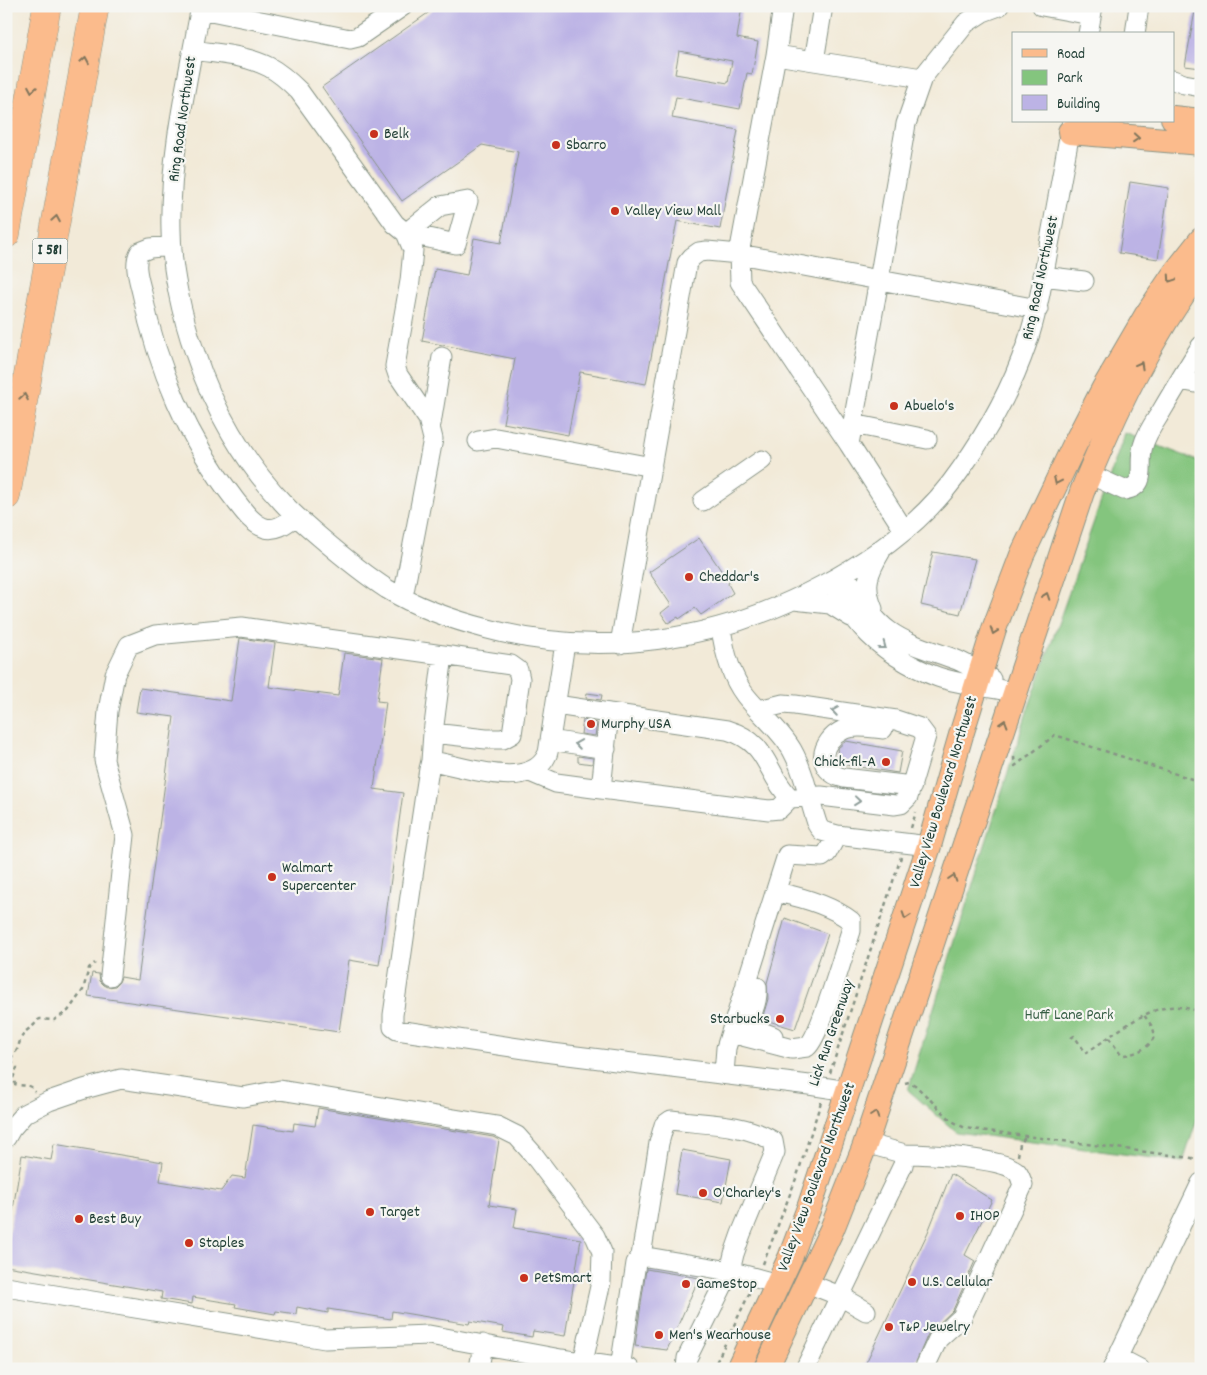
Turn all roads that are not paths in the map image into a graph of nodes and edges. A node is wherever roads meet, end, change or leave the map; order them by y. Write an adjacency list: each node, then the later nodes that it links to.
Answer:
1 (47, 6): 23 (highway, one-way to 23)
2 (95, 6): 45 (highway, I 581, one-way to 2)
3 (403, 6): 9 (street)
4 (783, 6): 14 (street)
5 (823, 6): 15 (street)
6 (999, 6): 16 (street)
7 (1042, 6): 10 (street)
8 (1139, 6): 12 (street)
9 (201, 8): 13 (street, Ring Road Northwest)
10 (1092, 11): 11 (street)
11 (1088, 32)
12 (1135, 32)
13 (193, 50): 25 (street, Ring Road Northwest); 37 (street)
14 (776, 55): 15 (street); 26 (street)
15 (814, 61): 16 (street)
16 (922, 78): 29 (street)
17 (1174, 80): 18 (street)
18 (1201, 87)
19 (1174, 118): 20 (main road)
20 (1201, 122)
21 (1071, 127): 22 (main road, one-way to 22); 28 (street, Ring Road Northwest)
22 (1201, 143)
23 (6, 234)
24 (1201, 240): 33 (main road, Valley View Boulevard Northwest, one-way to 33)
25 (172, 246): 47 (street, Ring Road Northwest); 47 (street)
26 (740, 254): 29 (street); 41 (street); 43 (street)
27 (1201, 269): 44 (main road, Valley View Boulevard Northwest, one-way to 27)
28 (1043, 276): 30 (street); 31 (street, Ring Road Northwest)
29 (880, 280): 31 (street); 38 (street)
30 (1084, 281)
31 (1038, 309): 48 (street, Ring Road Northwest)
32 (1201, 346): 35 (street)
33 (1128, 347): 44 (main road); 59 (main road, Valley View Boulevard Northwest, one-way to 59)
34 (442, 357): 37 (street)
35 (1180, 380): 36 (street); 44 (street)
36 (1201, 384)
37 (430, 424): 51 (street)
38 (853, 424): 39 (street); 41 (street)
39 (927, 439)
40 (478, 441): 43 (street)
41 (849, 444): 48 (street)
42 (762, 460): 46 (street)
43 (652, 467): 57 (street)
44 (1089, 474): 60 (main road, Valley View Boulevard Northwest, one-way to 44)
45 (6, 496)
46 (703, 501)
47 (296, 516): 51 (street, Ring Road Northwest)
48 (904, 530): 49 (street, Ring Road Northwest)
49 (883, 547): 50 (street, Ring Road Northwest); 54 (street)
50 (838, 577): 52 (street, Ring Road Northwest); 53 (street); 54 (street)
51 (403, 597): 56 (street, Ring Road Northwest)
52 (794, 600): 53 (street); 55 (street, Ring Road Northwest)
53 (858, 622): 59 (street, one-way to 59)
54 (883, 625): 59 (street)
55 (721, 627): 57 (street, Ring Road Northwest); 62 (street)
56 (564, 642): 57 (street, Ring Road Northwest); 61 (street)
57 (620, 644)
58 (443, 655): 64 (street); 64 (street); 76 (street)
59 (978, 679): 60 (street); 74 (main road, Valley View Boulevard Northwest)
60 (1014, 692): 83 (main road, Valley View Boulevard Northwest, one-way to 60)
61 (556, 705): 63 (street); 66 (street)
62 (759, 710): 65 (street, one-way to 62); 72 (street)
63 (609, 713): 67 (street); 72 (street)
64 (433, 733): 68 (street)
65 (926, 736): 70 (street); 70 (street)
66 (550, 740): 67 (street, one-way to 66); 69 (street)
67 (606, 749): 71 (street)
68 (431, 760): 69 (street); 80 (street)
69 (530, 772): 71 (street)
70 (912, 786): 72 (street, one-way to 70)
71 (602, 789): 72 (street)
72 (799, 797): 73 (street)
73 (837, 835): 74 (street); 75 (street)
74 (918, 844): 81 (main road, Valley View Boulevard Northwest, one-way to 81)
75 (776, 892): 77 (street); 79 (street)
76 (110, 976)
77 (746, 983): 78 (street); 79 (street)
78 (731, 1033): 79 (street); 80 (street)
79 (813, 1041)
80 (724, 1074): 81 (street)
81 (848, 1092): 88 (main road, Valley View Boulevard Northwest); 89 (main road)
82 (6, 1138): 94 (street)
83 (865, 1144): 84 (street); 89 (main road, Valley View Boulevard Northwest)
84 (905, 1154): 91 (street); 104 (street)
85 (1201, 1184): 95 (street)
86 (641, 1256): 87 (street); 87 (street); 97 (street)
87 (730, 1271): 88 (street); 99 (street)
88 (770, 1283): 100 (main road, Valley View Boulevard Northwest); 101 (main road)
89 (807, 1283): 91 (street); 102 (main road, Valley View Boulevard Northwest)
90 (6, 1287): 93 (street)
91 (840, 1296): 92 (street); 103 (street)
92 (866, 1311)
93 (483, 1344): 96 (street); 98 (street)
94 (583, 1362): 96 (street); 97 (street)
95 (1114, 1363): 105 (street)
96 (560, 1364)
97 (625, 1368)
98 (479, 1369)
99 (686, 1369)
100 (738, 1369)
101 (751, 1369)
102 (766, 1369)
103 (805, 1369)
104 (924, 1369)
105 (1140, 1369)

